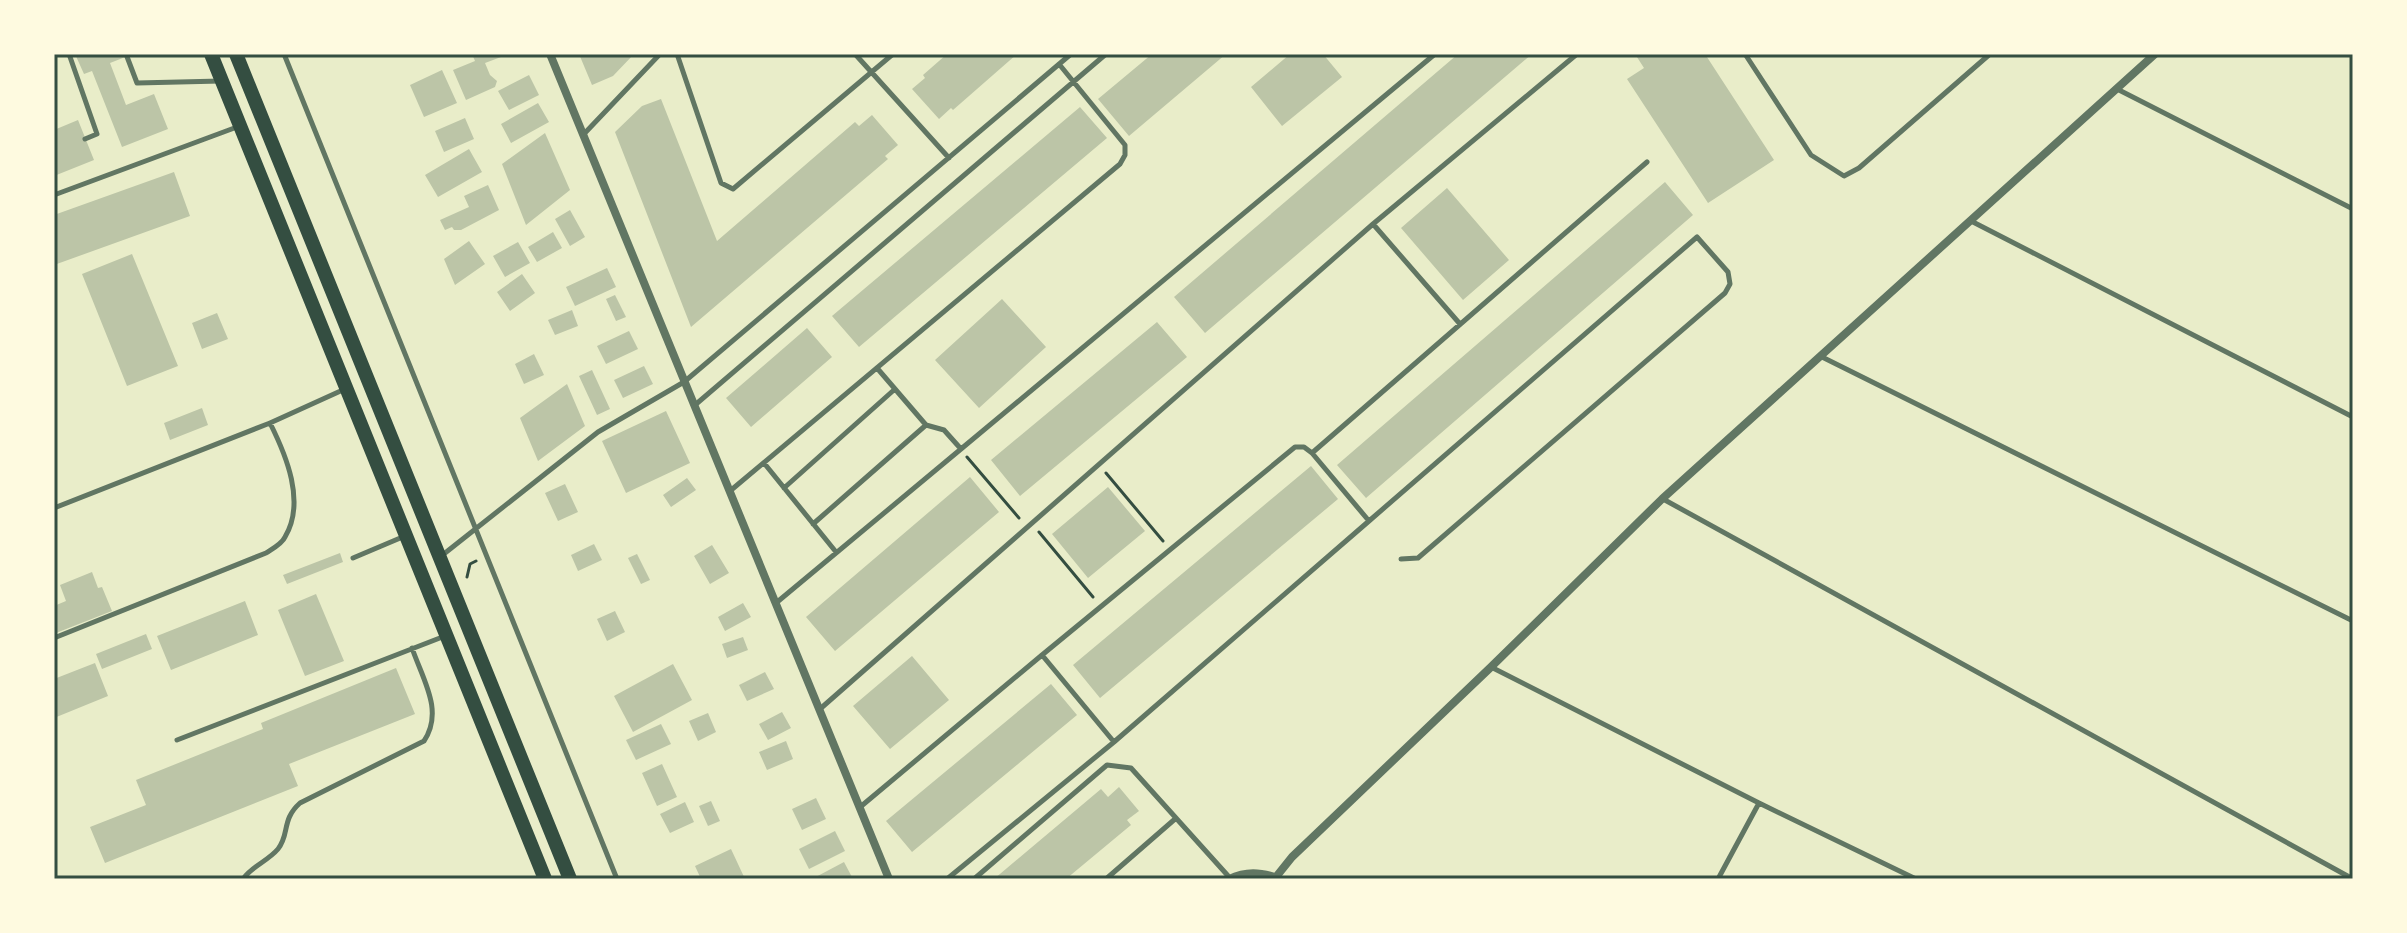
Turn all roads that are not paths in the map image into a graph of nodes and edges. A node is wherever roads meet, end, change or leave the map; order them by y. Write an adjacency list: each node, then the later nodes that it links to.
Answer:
1 (69, 54): 25 (lane)
2 (126, 54): 20 (lane)
3 (211, 54): 20 (main road)
4 (236, 54): 54 (main road)
5 (284, 54): 51 (lane)
6 (550, 54): 24 (street)
7 (660, 54): 24 (lane)
8 (677, 54): 19 (lane)
9 (855, 54): 19 (lane)
10 (893, 54): 19 (lane)
11 (1071, 54): 18 (lane)
12 (1106, 54): 21 (lane)
13 (1435, 54): 42 (lane)
14 (1577, 54): 31 (lane)
15 (1745, 54): 16 (lane)
16 (1990, 54)
17 (2155, 54): 22 (street)
18 (1059, 64): 21 (lane); 26 (lane)
19 (872, 72): 26 (lane)
20 (222, 81): 23 (main road)
21 (1073, 82): 34 (lane); 38 (lane)
22 (2116, 89): 29 (lane); 30 (street)
23 (240, 126): 28 (lane); 36 (main road)
24 (582, 135): 35 (street)
25 (85, 139)
26 (949, 158): 35 (lane)
27 (1647, 162): 32 (lane)
28 (54, 195)
29 (2353, 209)
30 (1970, 221): 33 (street); 39 (lane)
31 (1373, 224): 32 (lane); 64 (lane)
32 (1460, 324): 43 (lane)
33 (1820, 356): 47 (street); 58 (lane)
34 (877, 368): 37 (lane); 44 (lane)
35 (684, 382): 38 (street); 51 (lane)
36 (346, 389): 40 (lane); 52 (main road)
37 (895, 389): 41 (lane); 45 (lane)
38 (694, 406): 46 (street)
39 (2353, 417)
40 (270, 423): 48 (lane); 60 (lane)
41 (926, 425): 42 (lane); 50 (lane)
42 (961, 449): 53 (lane)
43 (1312, 453): 49 (lane); 62 (lane)
44 (764, 463): 45 (lane); 46 (lane)
45 (784, 488): 50 (lane)
46 (729, 492): 57 (street)
47 (1662, 499): 63 (street); 82 (lane)
48 (54, 508)
49 (1369, 521): 56 (lane); 66 (lane)
50 (813, 524): 53 (lane)
51 (476, 530): 54 (lane); 75 (lane)
52 (406, 535): 55 (lane); 59 (main road)
53 (836, 552): 57 (lane)
54 (439, 557): 74 (main road)
55 (353, 558)
56 (1401, 559)
57 (775, 603): 64 (street)
58 (2353, 621)
59 (446, 636): 61 (lane); 73 (main road)
60 (54, 638)
61 (412, 648): 65 (lane); 72 (lane)
62 (1042, 655): 66 (lane); 68 (lane)
63 (1491, 667): 67 (lane); 71 (street)
64 (819, 709): 68 (street)
65 (177, 740)
66 (1114, 742): 77 (lane)
67 (1759, 803): 80 (lane); 81 (lane)
68 (859, 808): 76 (street)
69 (1175, 819): 70 (lane); 78 (lane); 79 (lane)
70 (1230, 878): 71 (street)
71 (1278, 878)
72 (243, 879)
73 (545, 879)
74 (570, 879)
75 (617, 879)
76 (889, 879)
77 (947, 879)
78 (974, 879)
79 (1106, 879)
80 (1718, 879)
81 (1916, 879)
82 (2353, 879)

